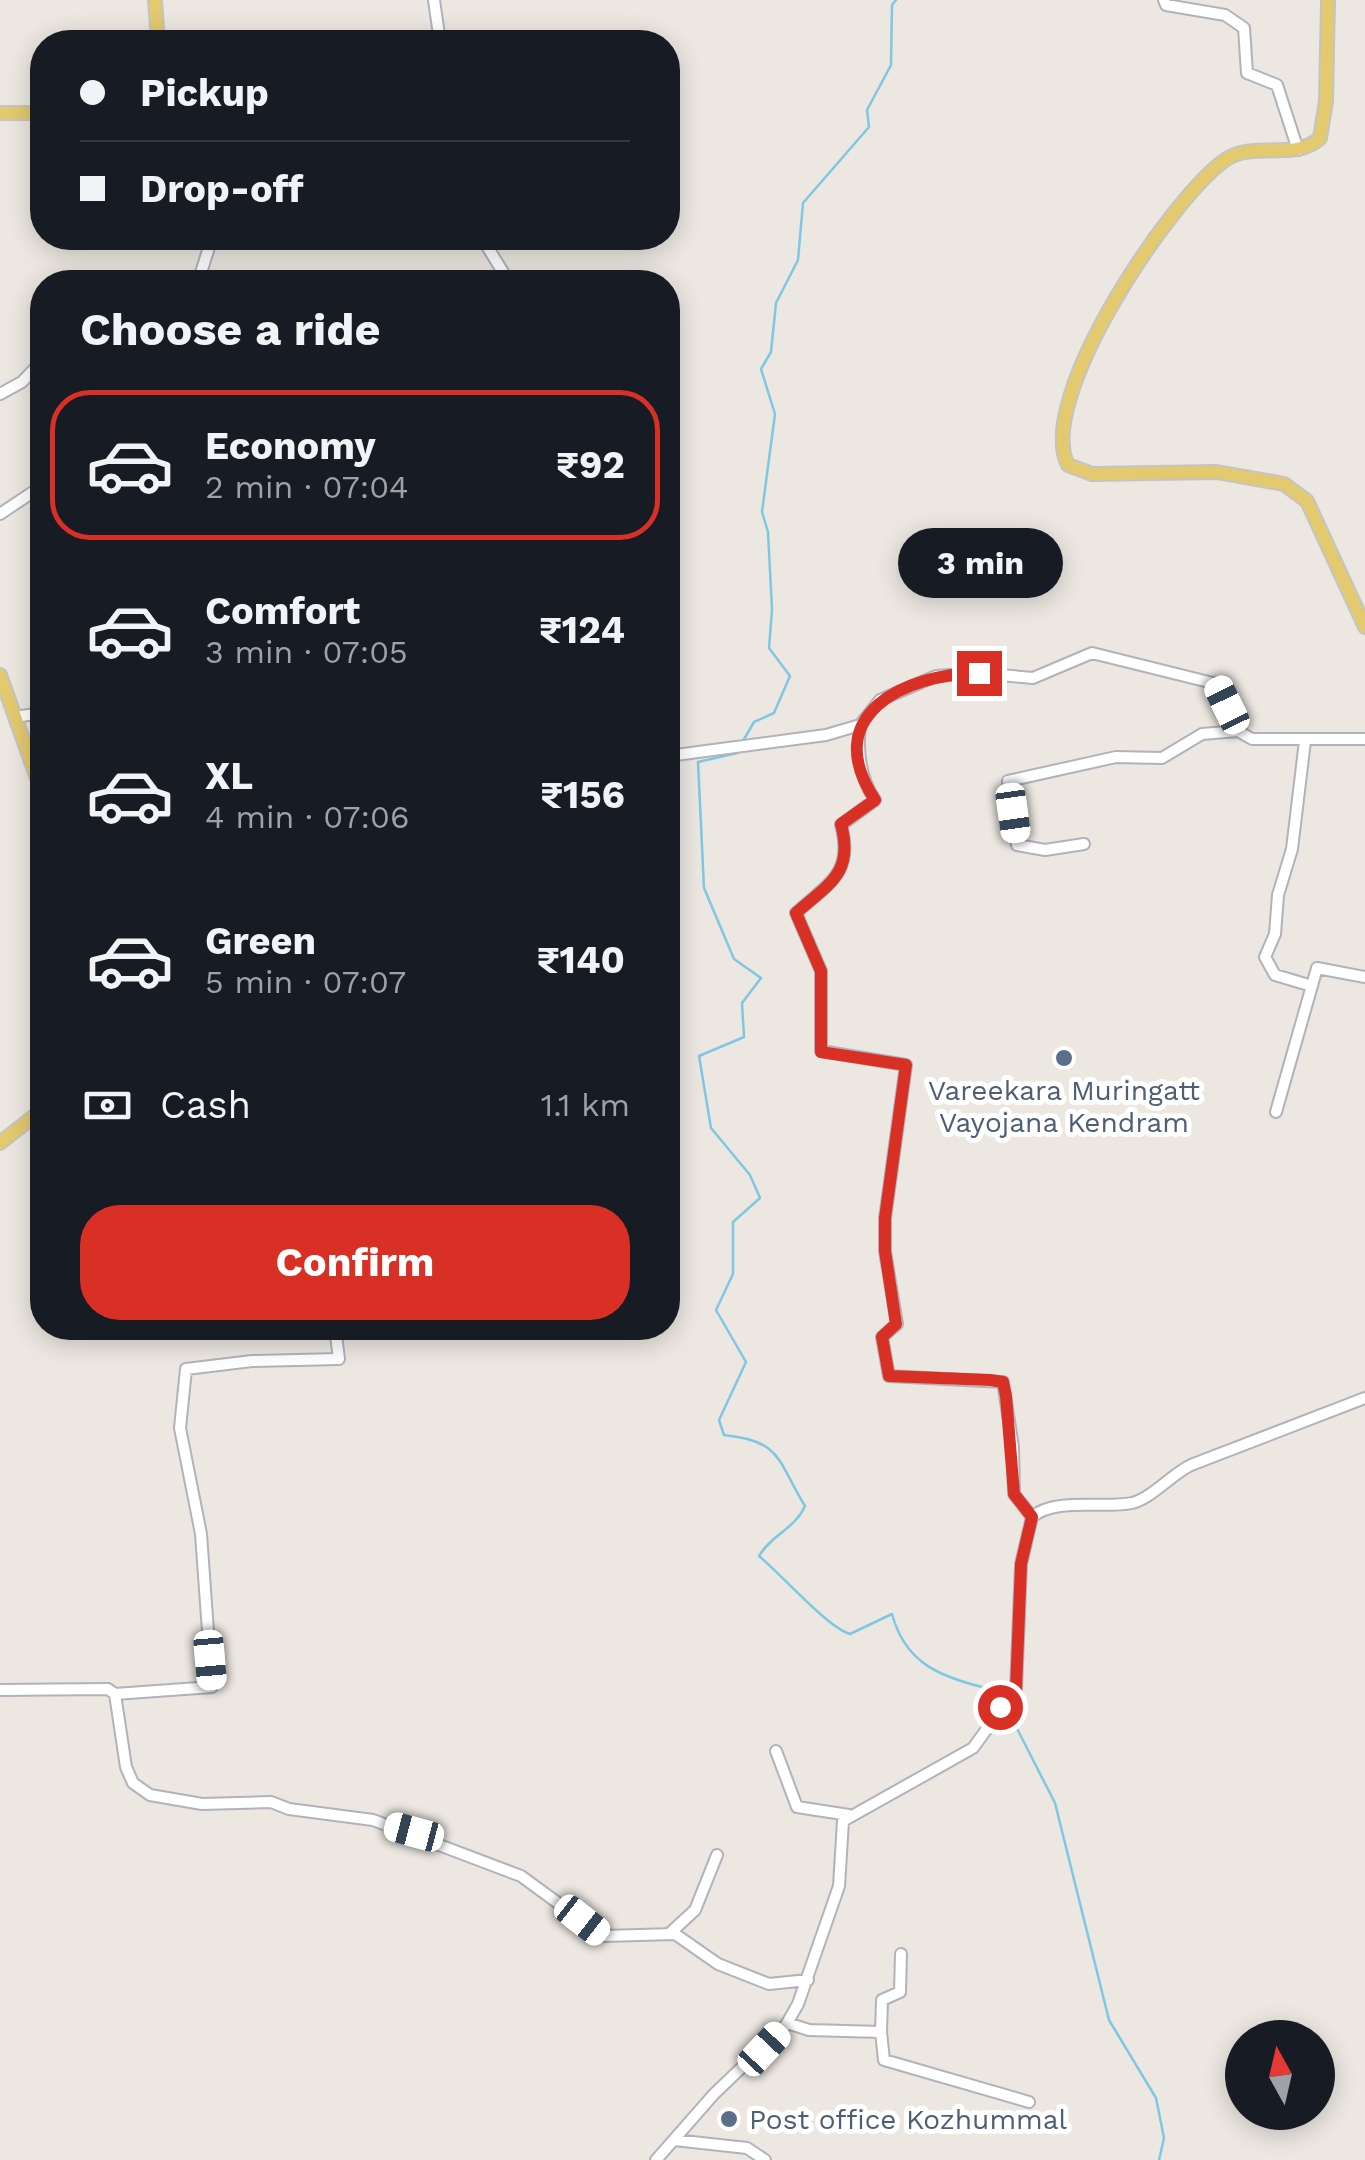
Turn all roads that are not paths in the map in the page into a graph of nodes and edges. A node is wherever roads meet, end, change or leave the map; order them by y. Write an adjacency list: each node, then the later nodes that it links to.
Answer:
1 (155, 0): 5 (main road)
2 (434, 0): 6 (street)
3 (1164, 0): 9 (street)
4 (1328, 0): 9 (main road)
5 (157, 30)
6 (438, 30)
7 (0, 113): 8 (main road)
8 (30, 113)
9 (1298, 150): 14 (main road)
10 (30, 374): 11 (street)
11 (0, 394)
12 (30, 494): 13 (street)
13 (0, 514)
14 (1365, 627)
15 (0, 676): 17 (main road)
16 (30, 714): 17 (street)
17 (16, 716): 23 (main road)
18 (860, 726): 19 (street); 22 (street); 32 (street)
19 (1238, 731): 21 (street); 24 (street)
20 (1365, 739): 21 (street)
21 (1305, 741): 26 (street)
22 (680, 754)
23 (30, 757)
24 (1084, 844)
25 (1365, 978): 26 (street)
26 (1312, 986): 27 (street)
27 (1276, 1112)
28 (30, 1119): 29 (main road)
29 (0, 1143)
30 (337, 1340): 34 (street)
31 (1365, 1398): 32 (street)
32 (1032, 1517): 36 (street)
33 (0, 1690): 34 (street)
34 (115, 1694): 38 (street)
35 (776, 1751): 36 (street)
36 (850, 1815): 40 (street)
37 (717, 1855): 38 (street)
38 (670, 1934): 40 (street)
39 (900, 1954): 42 (street)
40 (808, 1980): 41 (street)
41 (787, 2023): 42 (street); 44 (street)
42 (881, 2032): 43 (street)
43 (1029, 2102)
44 (674, 2140): 45 (street); 46 (street)
45 (656, 2160)
46 (765, 2160)

